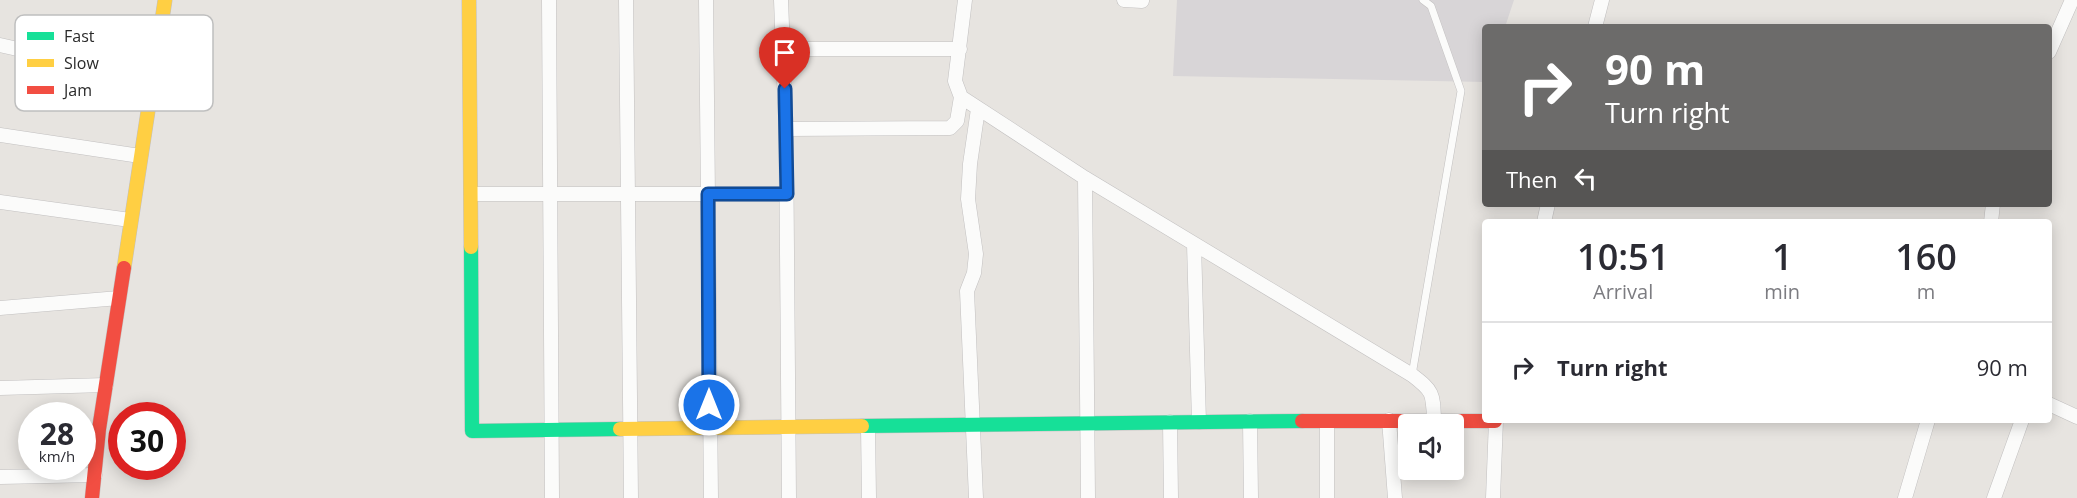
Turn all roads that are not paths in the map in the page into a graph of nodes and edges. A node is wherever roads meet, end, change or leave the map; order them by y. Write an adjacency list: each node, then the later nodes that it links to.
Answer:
1 (165, 0): 13 (street)
2 (470, 0): 28 (street)
3 (549, 0): 29 (street)
4 (626, 0): 27 (street)
5 (706, 0): 30 (street)
6 (781, 0): 18 (street)
7 (965, 0): 19 (street)
8 (1124, 0): 12 (street)
9 (1423, 0): 37 (lane)
10 (1602, 0): 14 (street)
11 (2072, 0): 16 (street)
12 (1142, 1)
13 (163, 15)
14 (1595, 24)
15 (0, 45): 17 (street)
16 (2052, 45)
17 (15, 48)
18 (785, 49): 19 (street); 23 (street)
19 (960, 49): 20 (street)
20 (961, 97): 21 (street); 23 (street)
21 (978, 109): 26 (street); 55 (street)
22 (147, 111): 25 (street)
23 (786, 129): 31 (street)
24 (0, 135): 25 (street)
25 (140, 156): 33 (street)
26 (1085, 178): 34 (street); 51 (street)
27 (628, 193): 29 (street); 30 (street); 58 (street)
28 (471, 194): 29 (street); 60 (street)
29 (550, 194): 60 (street)
30 (708, 194): 31 (street); 59 (street)
31 (787, 194): 56 (street)
32 (0, 202): 33 (street)
33 (130, 220): 35 (street)
34 (1194, 244): 37 (street); 49 (street)
35 (119, 298): 36 (street); 38 (street)
36 (0, 308)
37 (1412, 375): 41 (street)
38 (106, 385): 39 (street); 61 (street)
39 (0, 388)
40 (2052, 405): 42 (street)
41 (1434, 414)
42 (2077, 417)
43 (1389, 420): 44 (street); 50 (street); 76 (street)
44 (1398, 420)
45 (1464, 420): 47 (street)
46 (1250, 421): 49 (street); 50 (street); 74 (street)
47 (1482, 421)
48 (1170, 422): 49 (street); 51 (street); 73 (street)
49 (1199, 422)
50 (1327, 422): 75 (street)
51 (1088, 423): 55 (street); 72 (street)
52 (1496, 423): 77 (street)
53 (1927, 423): 78 (street)
54 (2021, 423): 79 (street)
55 (975, 426): 57 (street); 71 (street)
56 (788, 427): 57 (street); 59 (street); 69 (street)
57 (868, 427): 70 (street)
58 (630, 429): 59 (street); 60 (street); 67 (street)
59 (709, 429): 68 (street)
60 (550, 431): 66 (street)
61 (96, 467)
62 (0, 477): 63 (street)
63 (18, 477)
64 (95, 480): 65 (street)
65 (93, 498)
66 (552, 498)
67 (630, 498)
68 (711, 498)
69 (789, 498)
70 (869, 498)
71 (976, 498)
72 (1088, 498)
73 (1171, 498)
74 (1251, 498)
75 (1327, 498)
76 (1395, 498)
77 (1493, 498)
78 (1905, 498)
79 (1994, 498)

